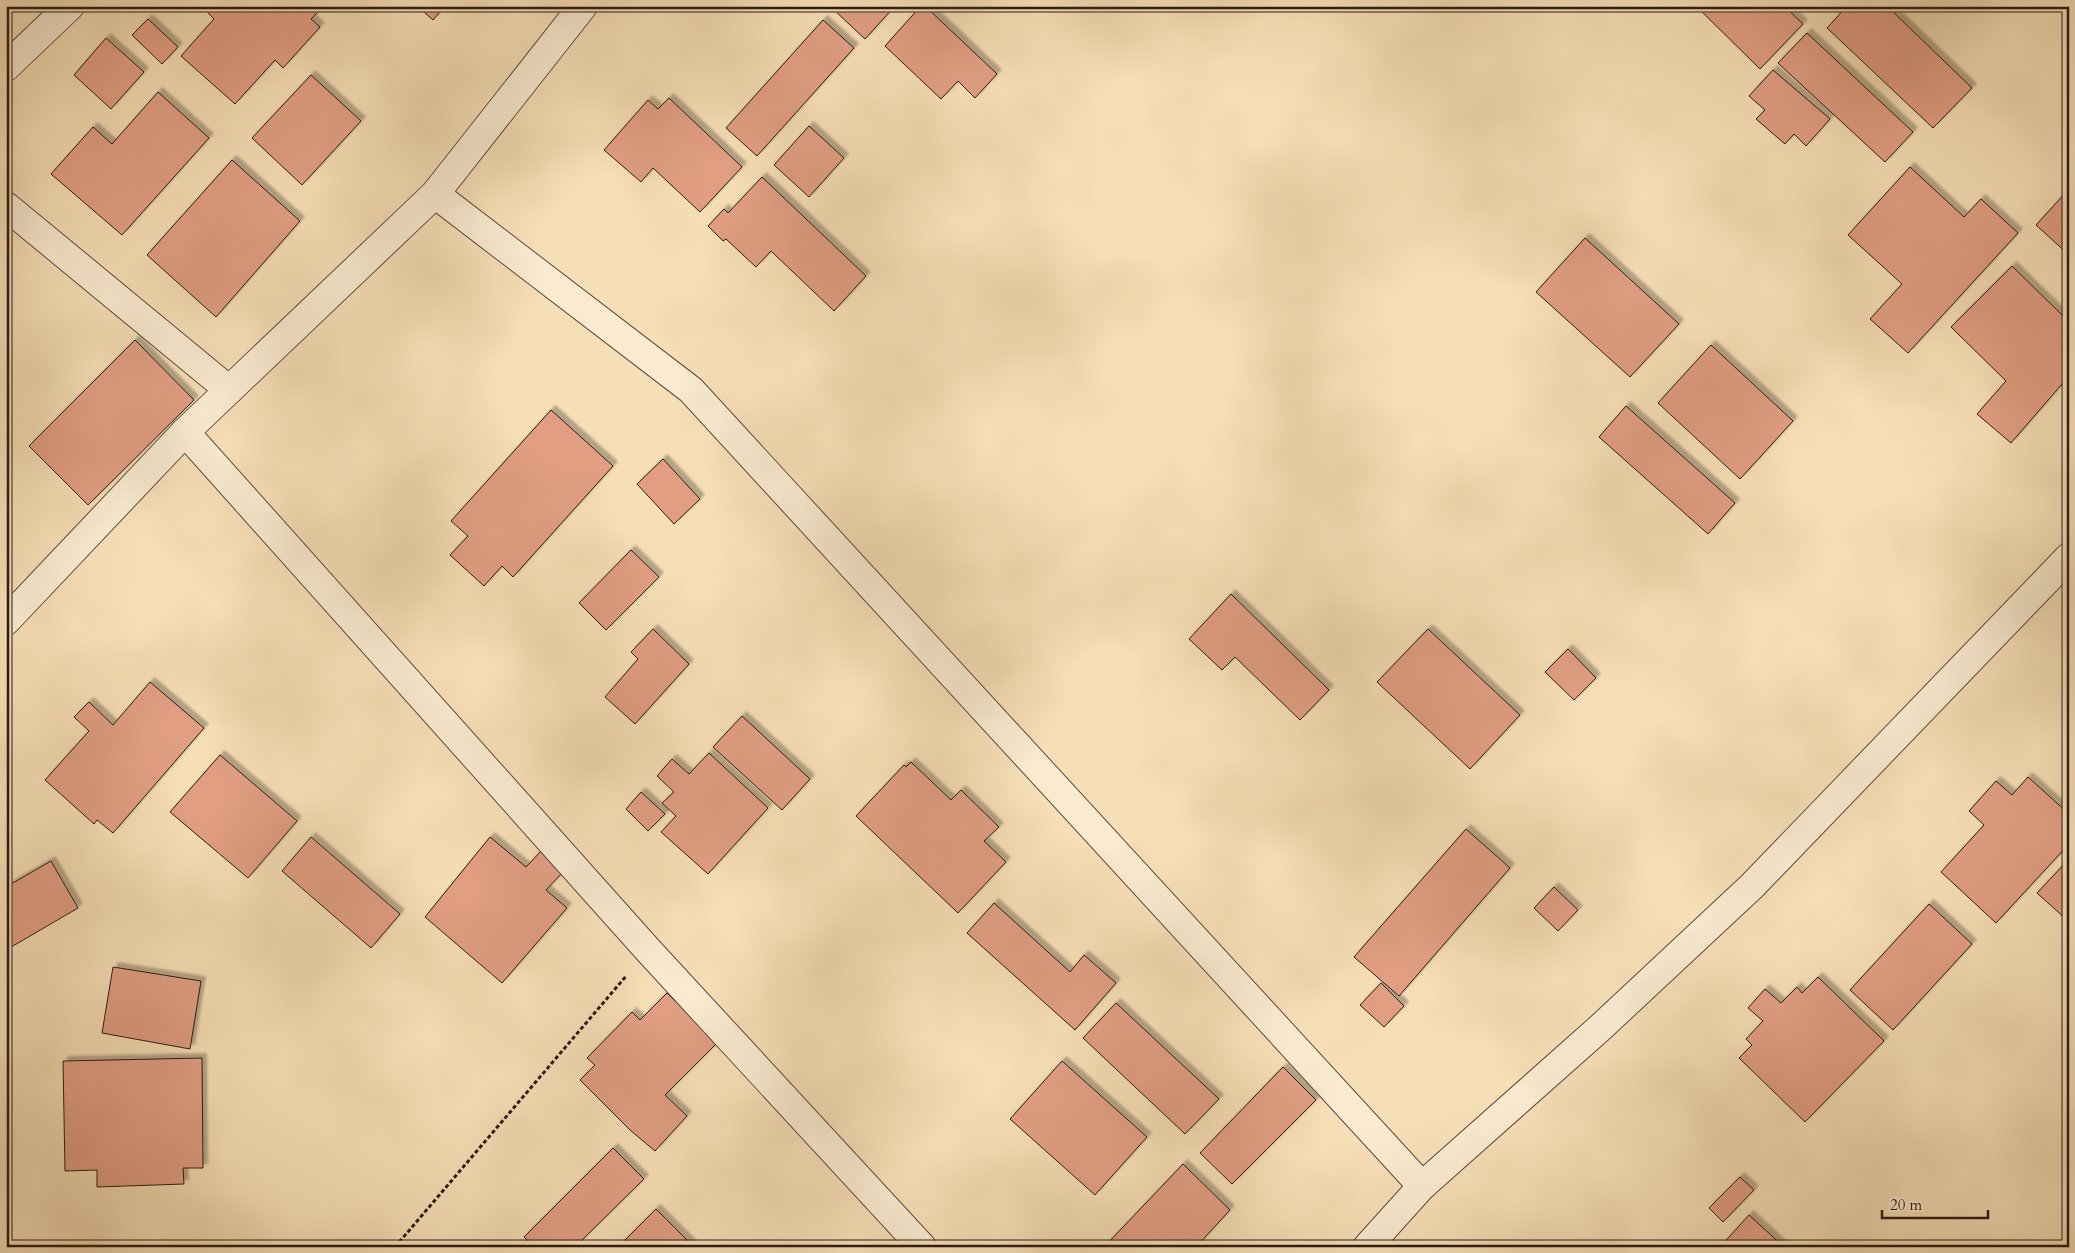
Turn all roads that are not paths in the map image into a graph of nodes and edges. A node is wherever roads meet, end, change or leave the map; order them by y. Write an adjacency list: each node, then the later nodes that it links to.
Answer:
1 (70, 6): 3 (street)
2 (583, 6): 4 (street)
3 (6, 68)
4 (435, 194): 6 (street); 10 (street)
5 (6, 206): 6 (street)
6 (229, 390): 7 (street)
7 (185, 432): 9 (street); 11 (street)
8 (2069, 557): 10 (street)
9 (6, 621)
10 (1422, 1186): 12 (street)
11 (922, 1247)
12 (1367, 1247)

